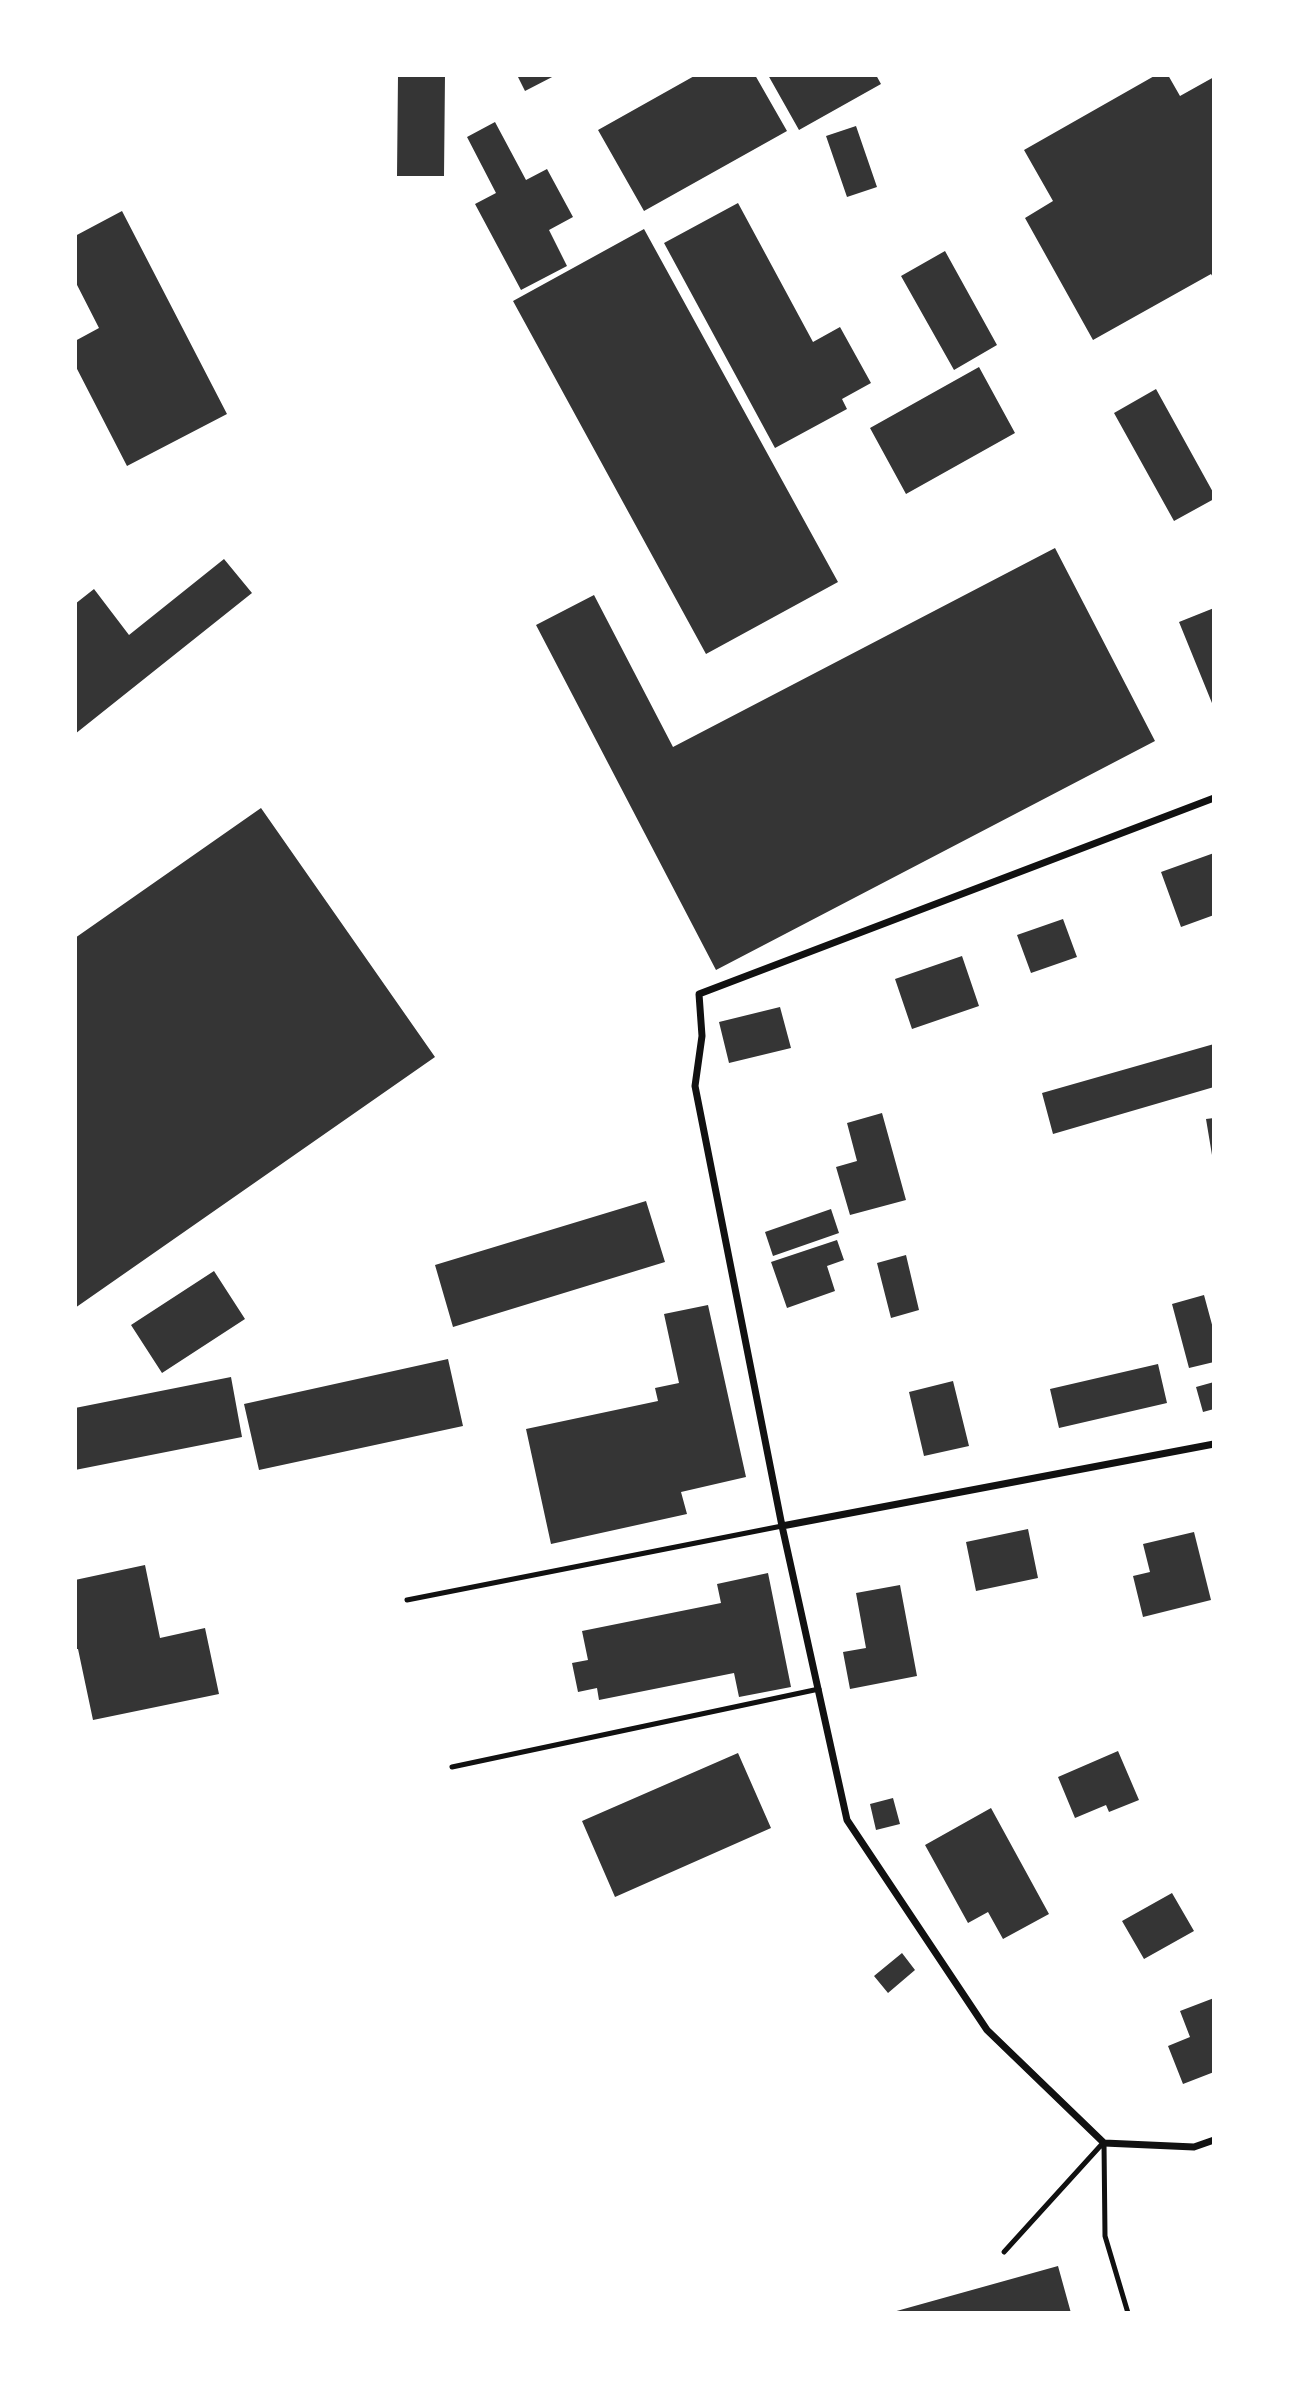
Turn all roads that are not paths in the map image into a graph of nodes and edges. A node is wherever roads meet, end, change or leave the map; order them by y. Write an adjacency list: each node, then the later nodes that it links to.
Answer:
1 (1214, 798): 3 (street)
2 (1214, 1444): 3 (street)
3 (782, 1526): 4 (lane); 5 (street)
4 (407, 1600)
5 (818, 1689): 6 (lane); 8 (street)
6 (452, 1767)
7 (1214, 2140): 8 (street)
8 (1104, 2143): 9 (lane); 10 (lane)
9 (1004, 2252)
10 (1128, 2313)

